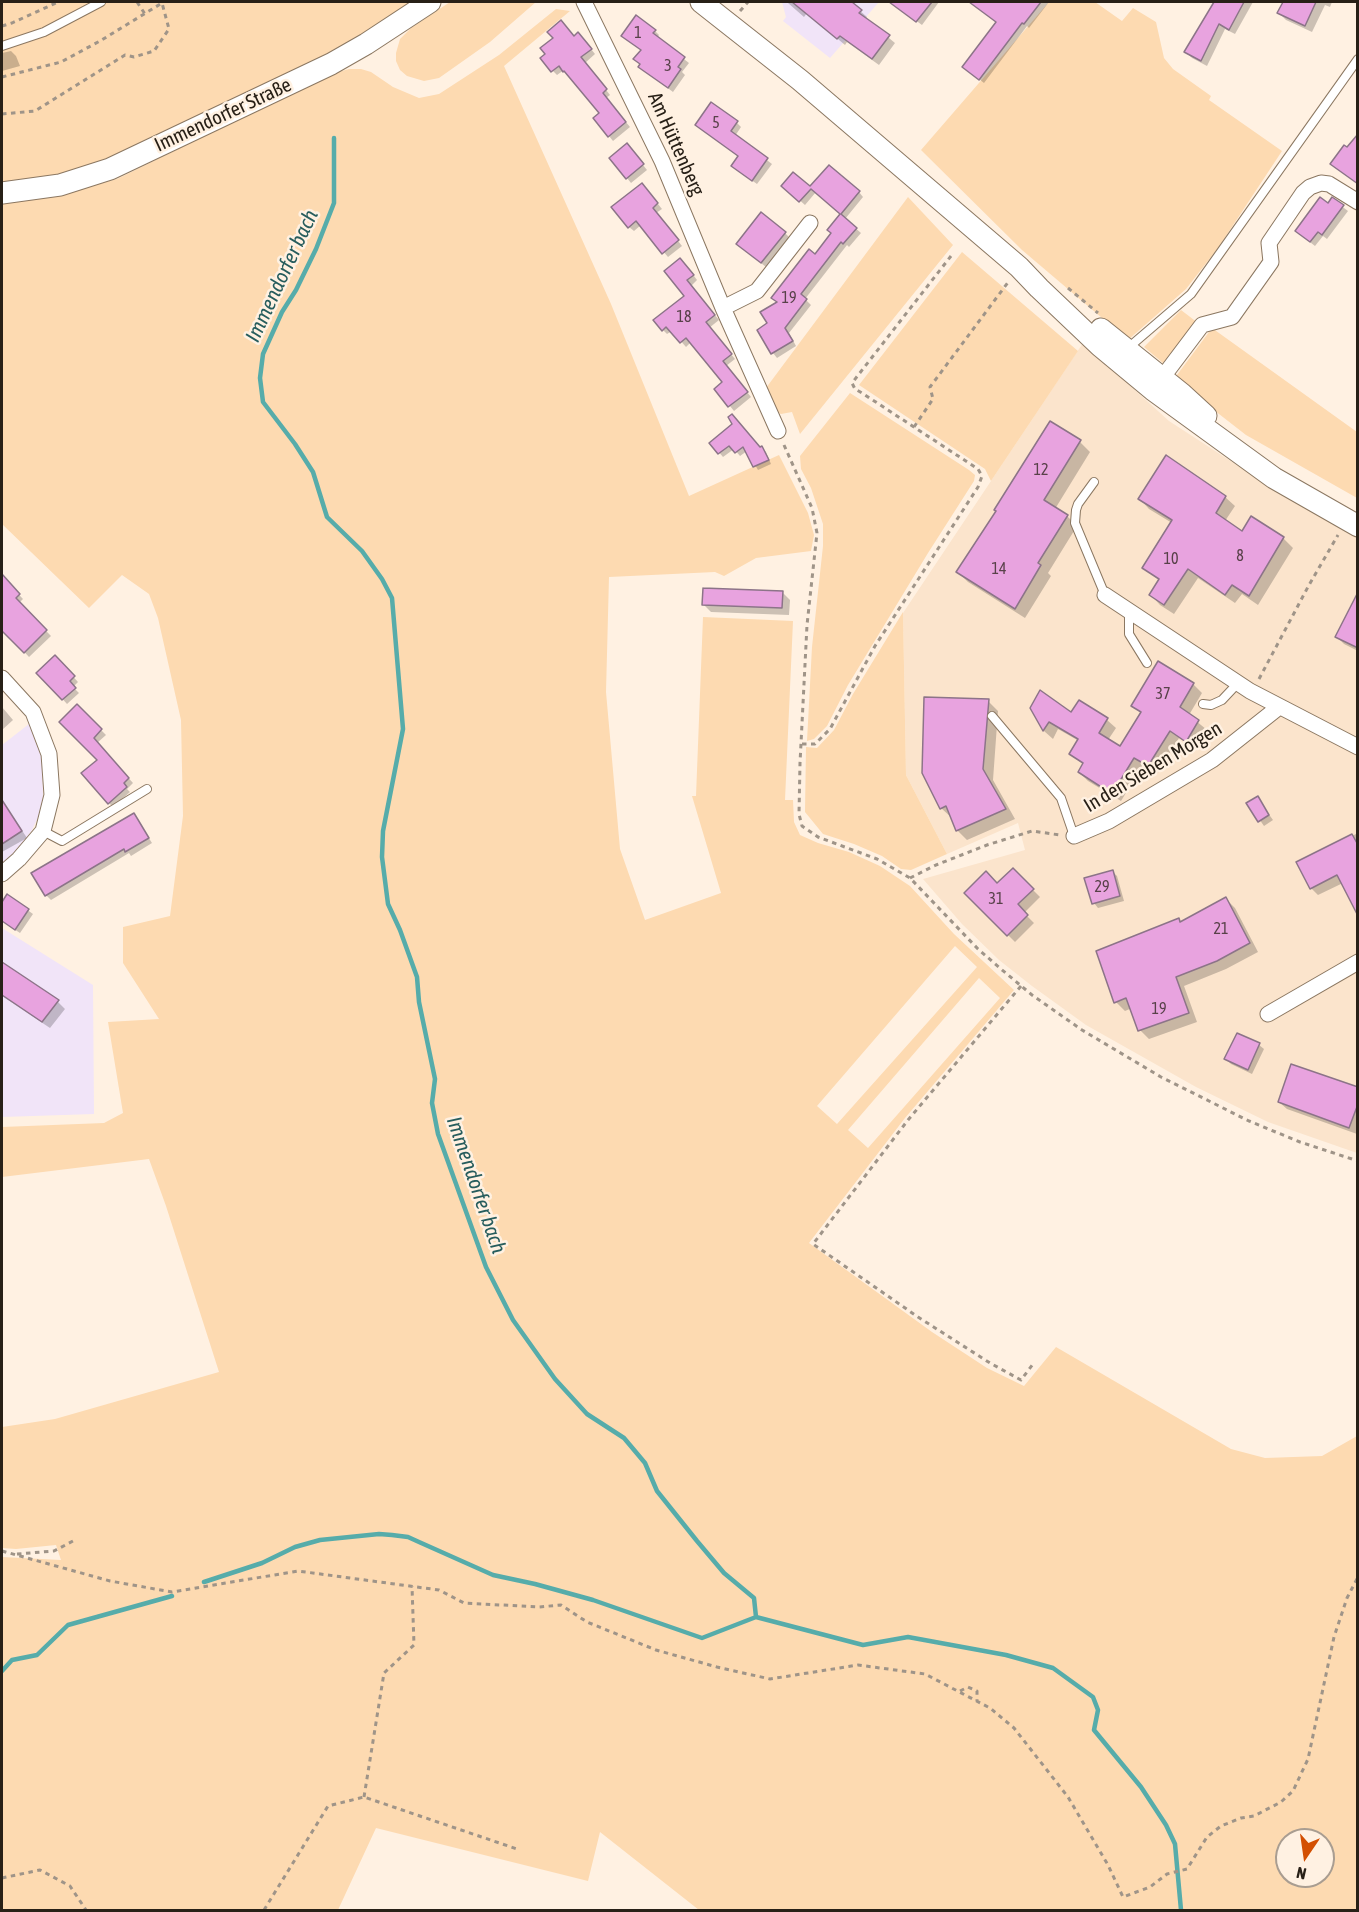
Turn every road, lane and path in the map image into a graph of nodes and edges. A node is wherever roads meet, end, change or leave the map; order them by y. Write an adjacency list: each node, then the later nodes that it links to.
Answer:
1 (58, 2): 11 (path)
2 (101, 2): 12 (lane)
3 (137, 2): 10 (path)
4 (163, 2): 10 (path); 15 (path)
5 (430, 2): 16 (main road, Immendorfer Straße)
6 (584, 2): 21 (street, Am Hüttenberg)
7 (701, 2): 20 (main road)
8 (748, 2): 9 (path)
9 (739, 13)
10 (145, 14): 14 (path)
11 (2, 26)
12 (2, 46)
13 (1358, 59): 22 (lane)
14 (2, 77)
15 (2, 114)
16 (2, 193)
17 (1358, 202): 23 (street)
18 (810, 223): 21 (street)
19 (951, 256): 24 (path)
20 (1019, 267): 22 (main road); 23 (main road); 24 (path)
21 (723, 308): 25 (street, Am Hüttenberg)
22 (1127, 349): 23 (main road)
23 (1157, 384): 27 (main road)
24 (914, 427): 36 (path)
25 (778, 431): 36 (path)
26 (1094, 482): 28 (lane)
27 (1354, 520): 32 (path)
28 (1105, 595): 29 (street)
29 (1129, 611): 30 (lane); 32 (street)
30 (1147, 663)
31 (2, 678): 39 (street)
32 (1244, 687): 33 (lane); 34 (street)
33 (1203, 704)
34 (1279, 708): 37 (street); 40 (street, In den Sieben Morgen)
35 (992, 716): 40 (lane)
36 (802, 744): 42 (path)
37 (1358, 747)
38 (147, 789): 39 (lane)
39 (43, 831): 41 (street)
40 (1074, 836): 42 (path)
41 (2, 874)
42 (910, 879): 44 (path)
43 (1358, 962): 45 (street)
44 (1021, 986): 46 (path); 47 (path)
45 (1268, 1014)
46 (1358, 1161)
47 (1034, 1365)
48 (73, 1541): 50 (path)
49 (2, 1551): 50 (path)
50 (14, 1554): 52 (path)
51 (1358, 1577): 54 (path)
52 (412, 1587): 53 (path); 55 (path)
53 (960, 1691): 54 (path); 54 (path)
54 (977, 1701)
55 (364, 1797): 56 (path); 59 (path)
56 (520, 1850)
57 (2, 1878): 58 (path)
58 (86, 1911)
59 (264, 1911)

